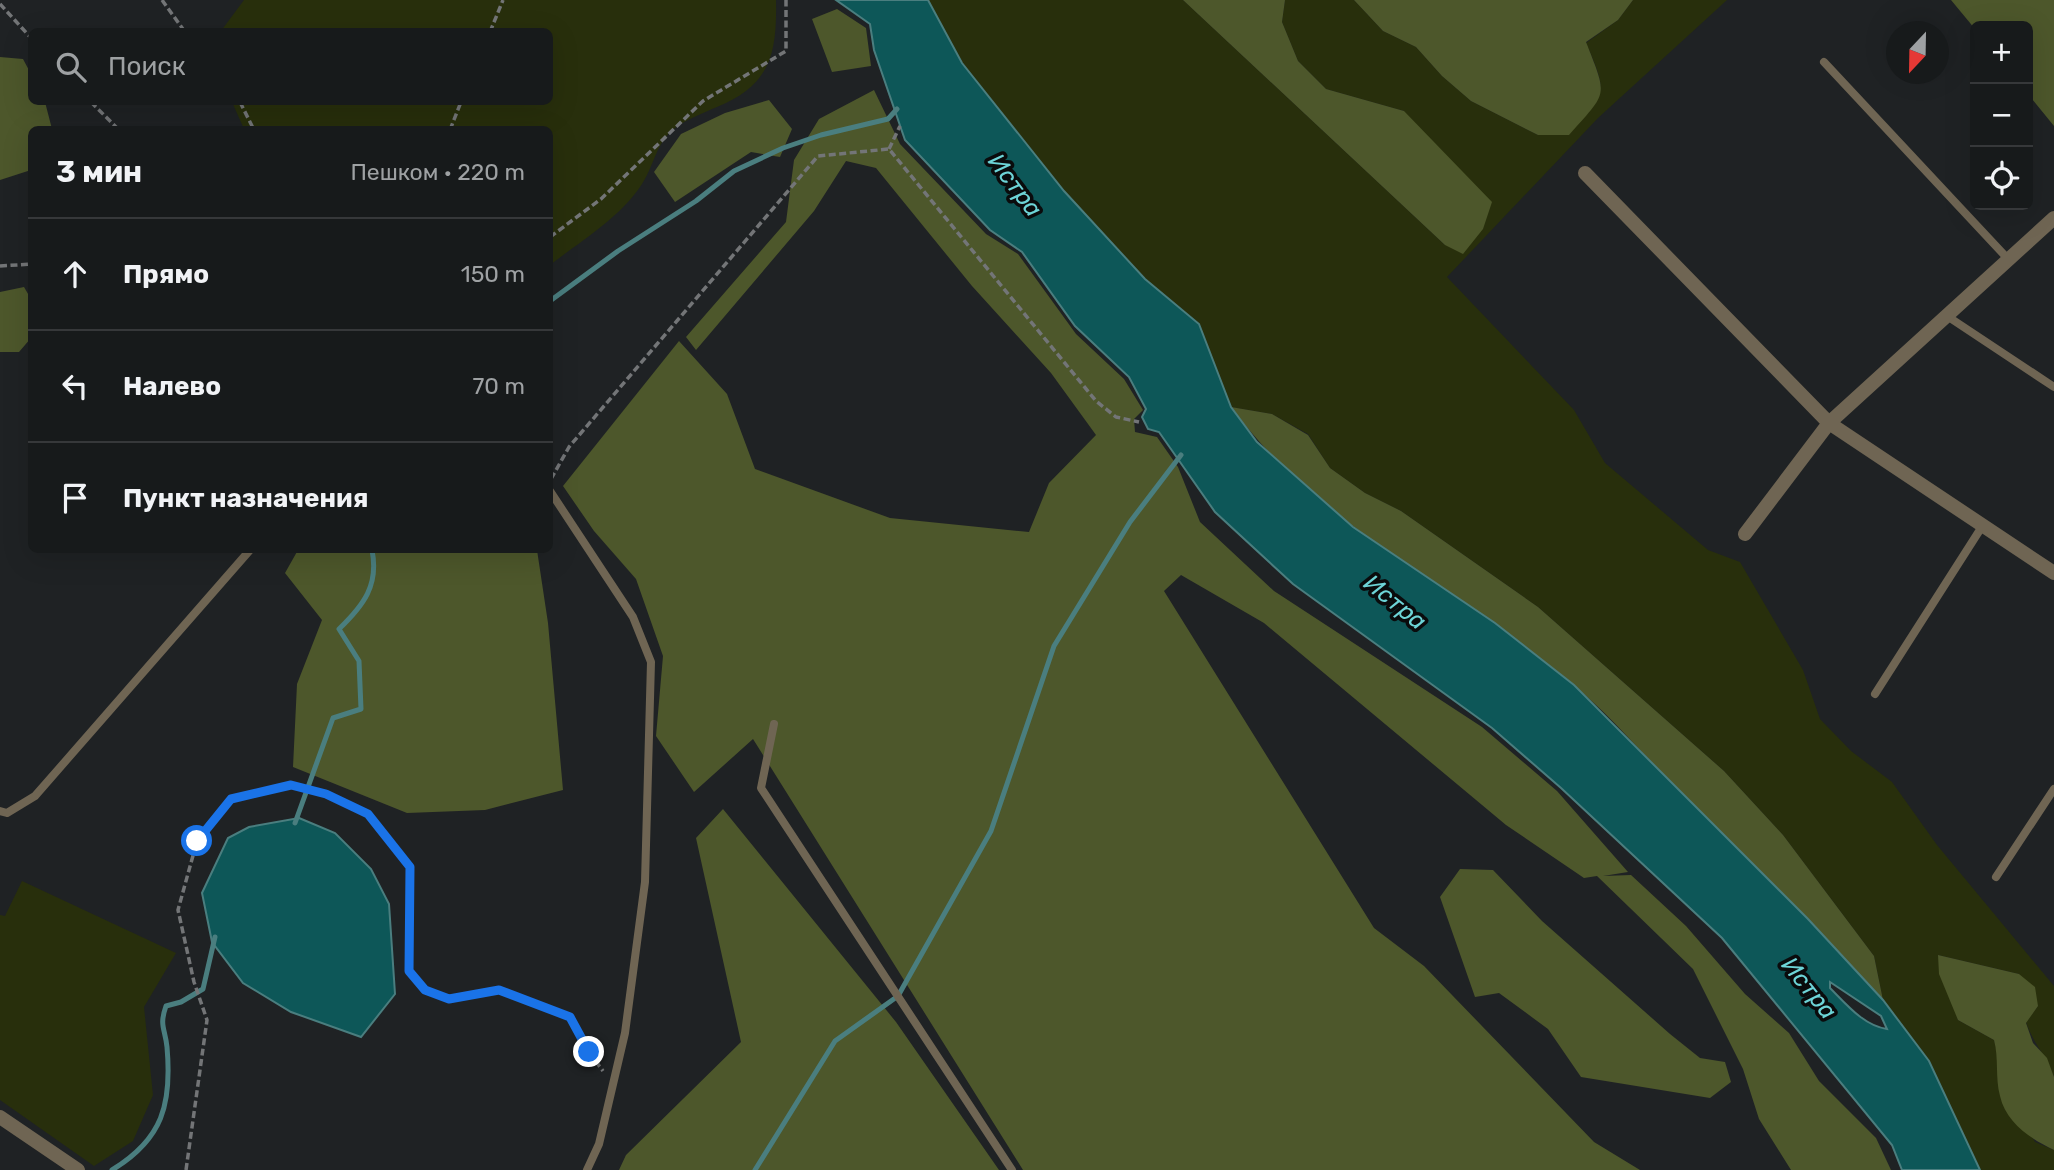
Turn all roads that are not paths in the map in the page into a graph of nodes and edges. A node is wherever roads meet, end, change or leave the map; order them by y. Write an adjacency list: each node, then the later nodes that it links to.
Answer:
1 (1824, 62): 4 (lane)
2 (1585, 173): 7 (street)
3 (2054, 218): 4 (street)
4 (2009, 260): 5 (street)
5 (1947, 316): 6 (lane); 7 (street)
6 (2054, 387)
7 (1829, 423): 9 (street); 10 (street)
8 (553, 496): 20 (lane)
9 (1983, 525): 12 (street); 13 (lane)
10 (1745, 534)
11 (247, 553): 16 (lane)
12 (2054, 573)
13 (1875, 694)
14 (774, 724): 21 (lane)
15 (2054, 789): 17 (lane)
16 (0, 811)
17 (1996, 877)
18 (0, 1117): 19 (street)
19 (78, 1170)
20 (587, 1170)
21 (1012, 1170)

